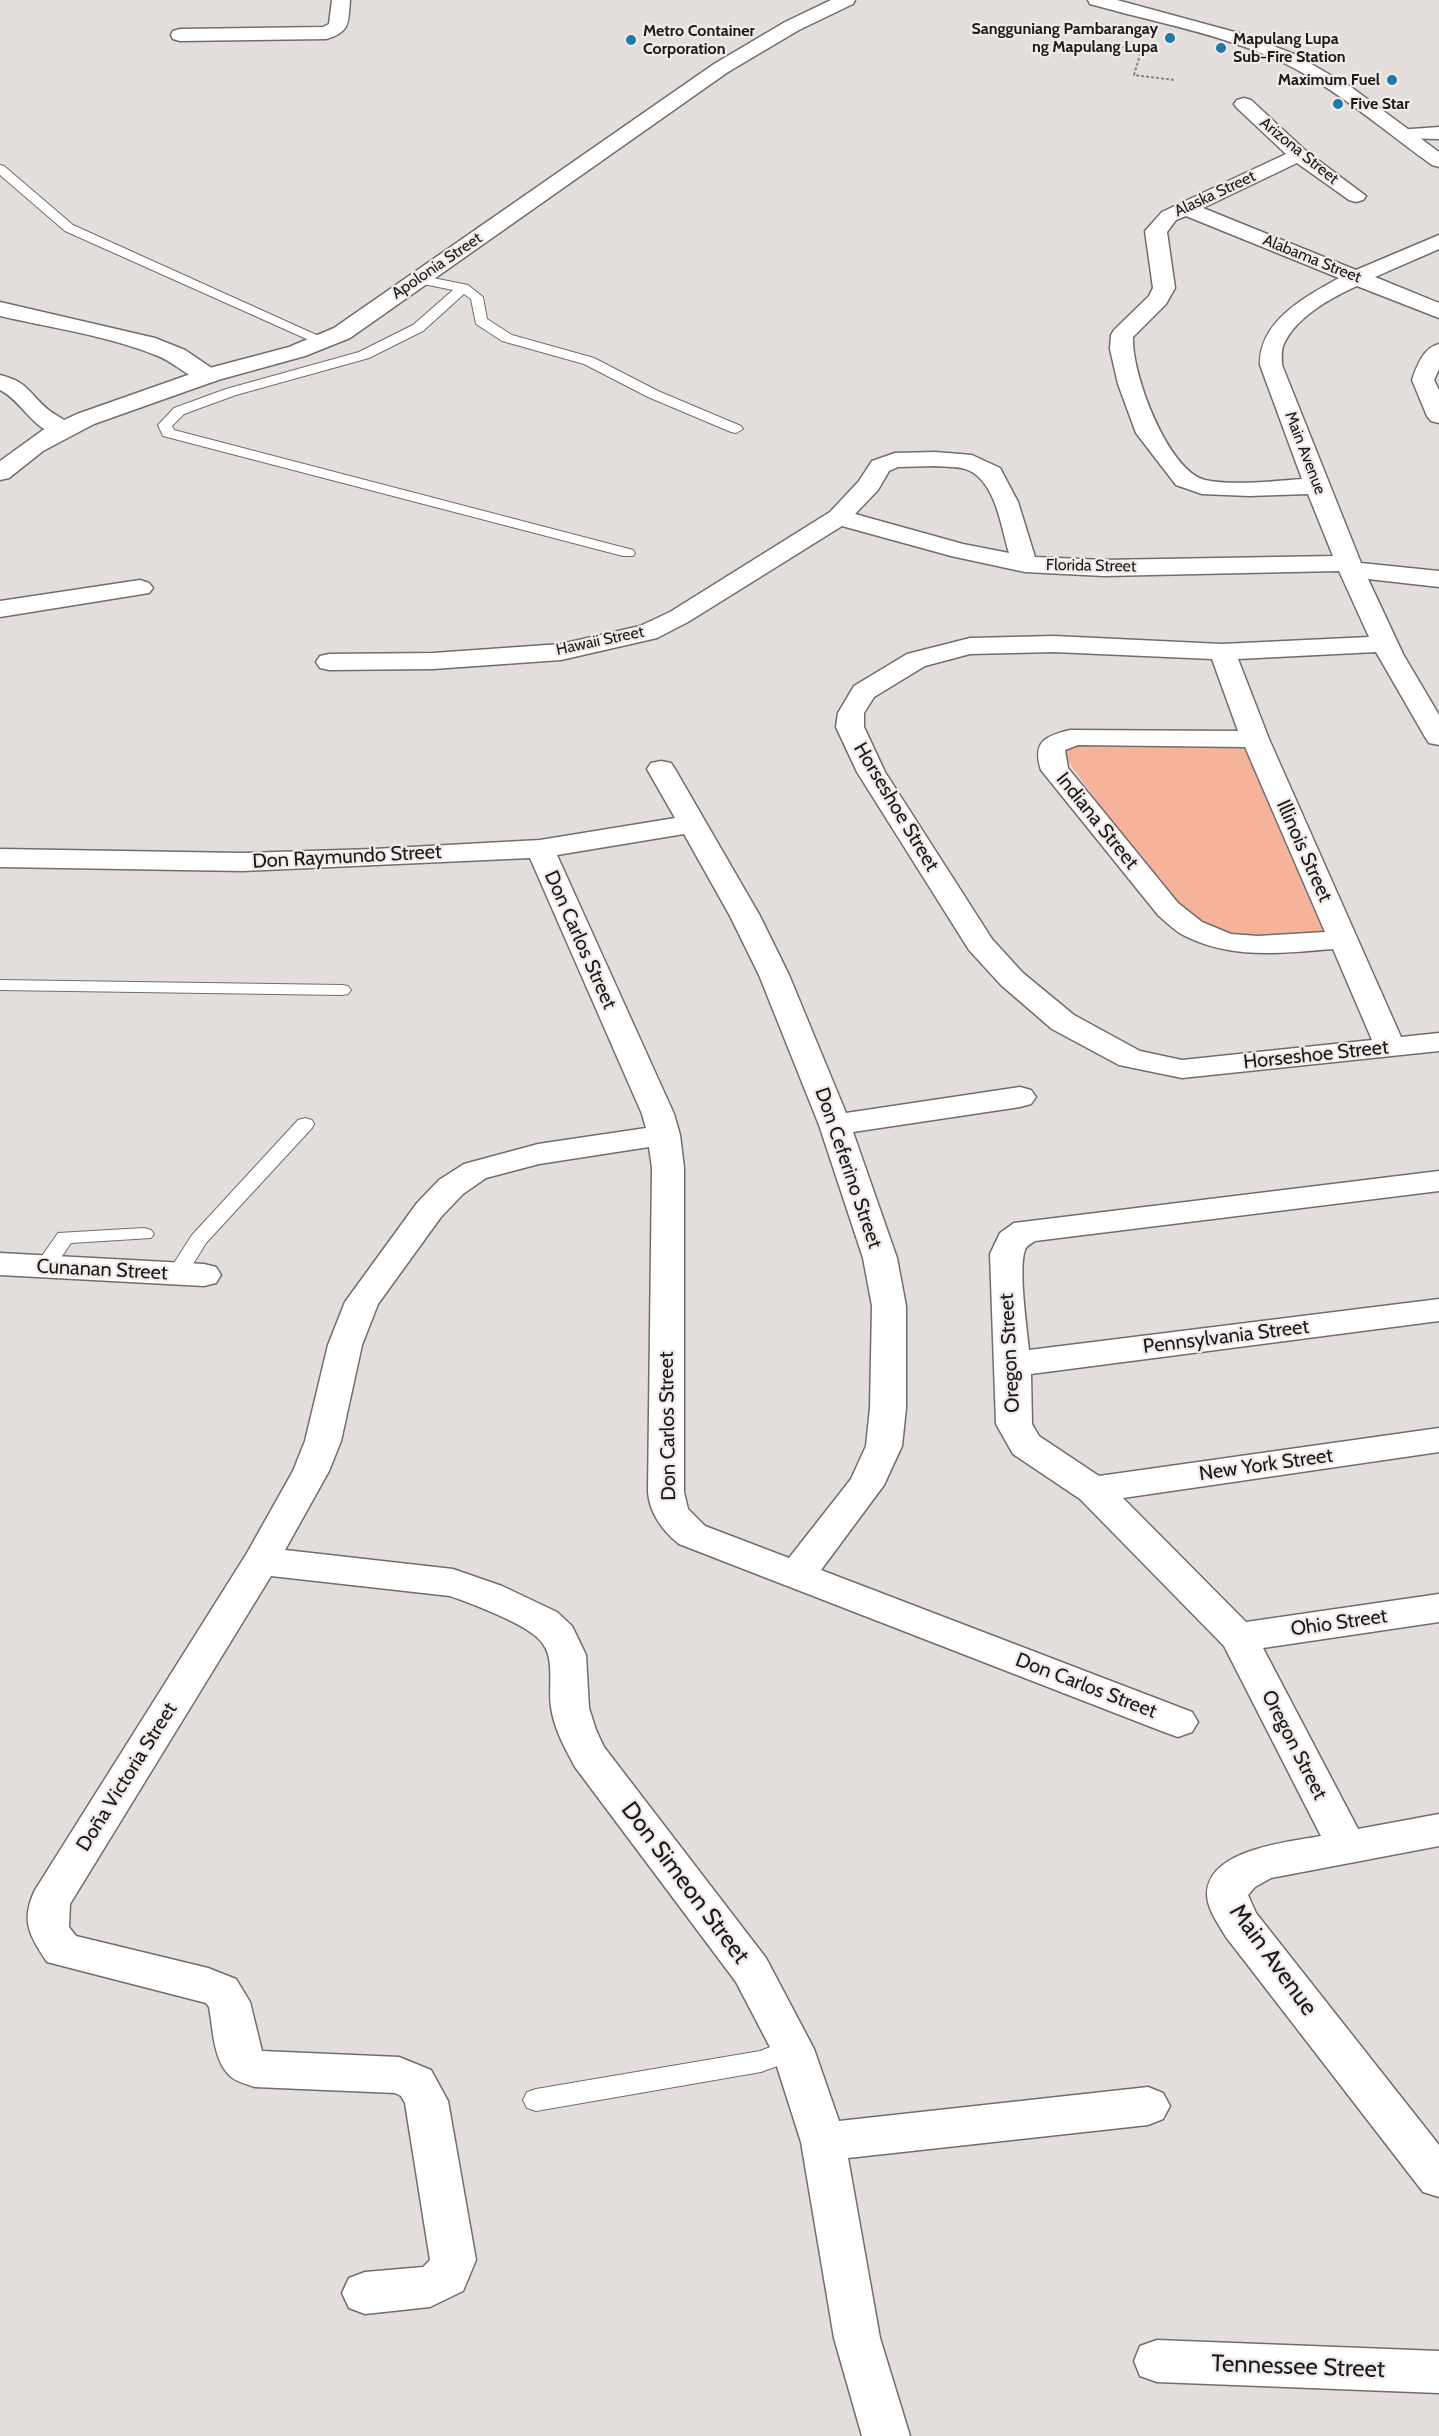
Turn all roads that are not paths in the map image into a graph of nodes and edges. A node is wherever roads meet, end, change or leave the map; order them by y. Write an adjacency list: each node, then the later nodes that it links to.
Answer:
1 (340, 0): 4 (street)
2 (846, 0): 15 (street, Apolonia Street)
3 (1097, 0): 7 (street)
4 (180, 35)
5 (1244, 104): 8 (street, Arizona Street)
6 (1439, 133): 7 (street)
7 (1404, 134): 9 (street)
8 (1299, 155): 11 (street, Arizona Street); 12 (street, Alaska Street)
9 (1439, 160)
10 (0, 169): 19 (lane)
11 (1356, 196)
12 (1185, 208): 14 (street, Alabama Street); 28 (street, Alaska Street)
13 (1439, 241): 14 (street, Main Avenue)
14 (1359, 278): 18 (street, Alabama Street); 28 (street, Main Avenue)
15 (417, 279): 16 (lane); 19 (street, Apolonia Street)
16 (463, 288): 23 (lane); 26 (lane)
17 (0, 309): 21 (street)
18 (1439, 311)
19 (325, 342): 21 (street, Apolonia Street)
20 (1439, 351): 24 (street)
21 (198, 379): 23 (lane); 25 (street, Apolonia Street)
22 (0, 382): 25 (street)
23 (211, 400): 30 (lane)
24 (1439, 416)
25 (61, 428): 27 (street, Apolonia Street)
26 (736, 429)
27 (0, 473)
28 (1317, 486): 32 (street, Main Avenue)
29 (839, 517): 31 (street, Florida Street); 31 (street, Hawaii Street); 38 (street, Hawaii Street)
30 (628, 553)
31 (1025, 564): 32 (street, Florida Street)
32 (1351, 566): 33 (street, Florida Street); 36 (street, Main Avenue)
33 (1439, 579)
34 (140, 588): 35 (street)
35 (0, 609)
36 (1385, 644): 37 (street, Horseshoe Street); 39 (street, Main Avenue)
37 (1222, 652): 40 (street, Illinois Street); 49 (street, Horseshoe Street)
38 (329, 662)
39 (1439, 737)
40 (1255, 739): 45 (street, Illinois Street); 45 (street, Indiana Street)
41 (661, 769): 42 (street, Don Ceferino Street)
42 (692, 824): 43 (street, Don Raymundo Street); 52 (street, Don Ceferino Street)
43 (540, 849): 44 (street, Don Raymundo Street); 53 (street, Don Carlos Street)
44 (0, 858)
45 (1342, 940): 49 (street, Illinois Street)
46 (0, 985): 47 (lane)
47 (342, 990)
48 (1439, 1042): 49 (street, Horseshoe Street)
49 (1391, 1048)
50 (1020, 1097): 52 (street)
51 (305, 1124): 58 (lane)
52 (835, 1125): 64 (street, Don Ceferino Street)
53 (664, 1135): 63 (street, Doña Victoria Street); 64 (street, Don Carlos Street)
54 (1439, 1181): 60 (street, Oregon Street)
55 (144, 1234): 57 (lane)
56 (0, 1264): 57 (street, Cunanan Street)
57 (45, 1266): 58 (street, Cunanan Street)
58 (190, 1274)
59 (1439, 1310): 60 (street, Pennsylvania Street)
60 (1013, 1364): 62 (street, Oregon Street)
61 (1439, 1440): 62 (street, New York Street)
62 (1093, 1490): 66 (street, Oregon Street)
63 (261, 1561): 70 (street, Don Simeon Street); 75 (street, Doña Victoria Street)
64 (796, 1575): 67 (street, Don Carlos Street)
65 (1439, 1608): 66 (street, Ohio Street)
66 (1238, 1638): 69 (street, Oregon Street)
67 (1178, 1722)
68 (1439, 1830): 69 (street, Main Avenue)
69 (1347, 1847): 74 (street, Main Avenue)
70 (793, 2049): 71 (lane); 73 (street, Don Simeon Street)
71 (536, 2100)
72 (1148, 2106): 73 (street)
73 (823, 2142): 78 (street, Don Simeon Street)
74 (1439, 2178)
75 (365, 2293)
76 (1157, 2361): 77 (street, Tennessee Street)
77 (1439, 2372)
78 (886, 2436)

